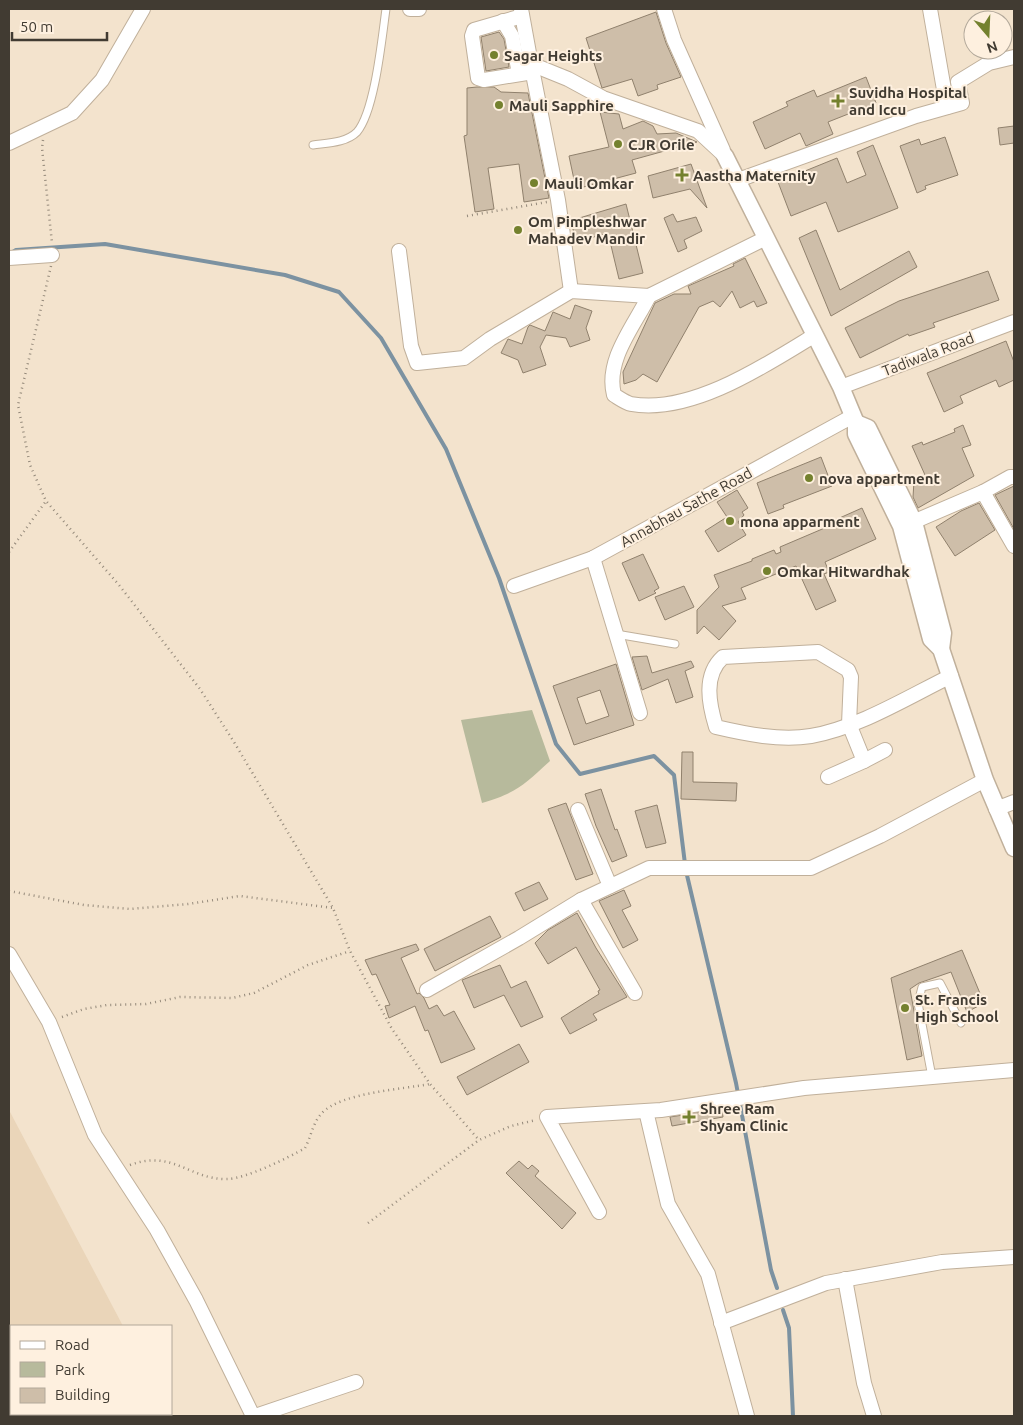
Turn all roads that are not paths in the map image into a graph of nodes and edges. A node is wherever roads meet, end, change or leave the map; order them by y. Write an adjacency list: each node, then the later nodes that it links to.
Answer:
1 (142, 9): 12 (street)
2 (386, 9): 13 (lane)
3 (410, 9): 4 (street)
4 (419, 9)
5 (664, 9): 14 (street)
6 (930, 9): 11 (street)
7 (522, 12): 8 (street); 10 (street)
8 (503, 21): 10 (street); 10 (street)
9 (1014, 57): 11 (street)
10 (528, 70): 14 (street); 20 (street)
11 (947, 107): 15 (street)
12 (9, 143)
13 (313, 145)
14 (725, 156): 15 (street)
15 (738, 180): 16 (street)
16 (766, 238): 21 (street); 23 (street)
17 (399, 251): 20 (street)
18 (9, 258): 19 (street)
19 (52, 259)
20 (571, 292): 21 (street)
21 (650, 296): 23 (street)
22 (1014, 322): 24 (street, Tadiwala Road)
23 (815, 335): 24 (street)
24 (841, 387): 25 (street)
25 (855, 420): 28 (street); 30 (street, Annabhau Sathe Road)
26 (1014, 477): 27 (street)
27 (983, 492): 28 (street); 29 (street)
28 (907, 524): 34 (street)
29 (1014, 546)
30 (593, 558): 31 (street, Annabhau Sathe Road); 32 (street)
31 (514, 586)
32 (616, 634): 33 (lane); 35 (street)
33 (675, 644)
34 (951, 676): 36 (street); 40 (street)
35 (642, 713)
36 (849, 724): 36 (street); 38 (street)
37 (885, 750): 38 (street)
38 (864, 761): 39 (street)
39 (828, 777)
40 (985, 780): 42 (street); 45 (street)
41 (1014, 802): 42 (street)
42 (996, 809): 44 (street)
43 (578, 810): 45 (street)
44 (1014, 848)
45 (610, 886): 46 (street)
46 (581, 900): 48 (street); 49 (street)
47 (9, 954): 59 (street)
48 (427, 990)
49 (635, 994)
50 (961, 1023): 52 (lane)
51 (1014, 1070): 52 (street)
52 (932, 1077): 53 (street)
53 (646, 1111): 54 (street); 57 (street)
54 (598, 1212)
55 (1014, 1257): 56 (street)
56 (845, 1280): 57 (street); 61 (street)
57 (721, 1323): 60 (street)
58 (356, 1382): 59 (street)
59 (254, 1416)
60 (747, 1416)
61 (874, 1416)

